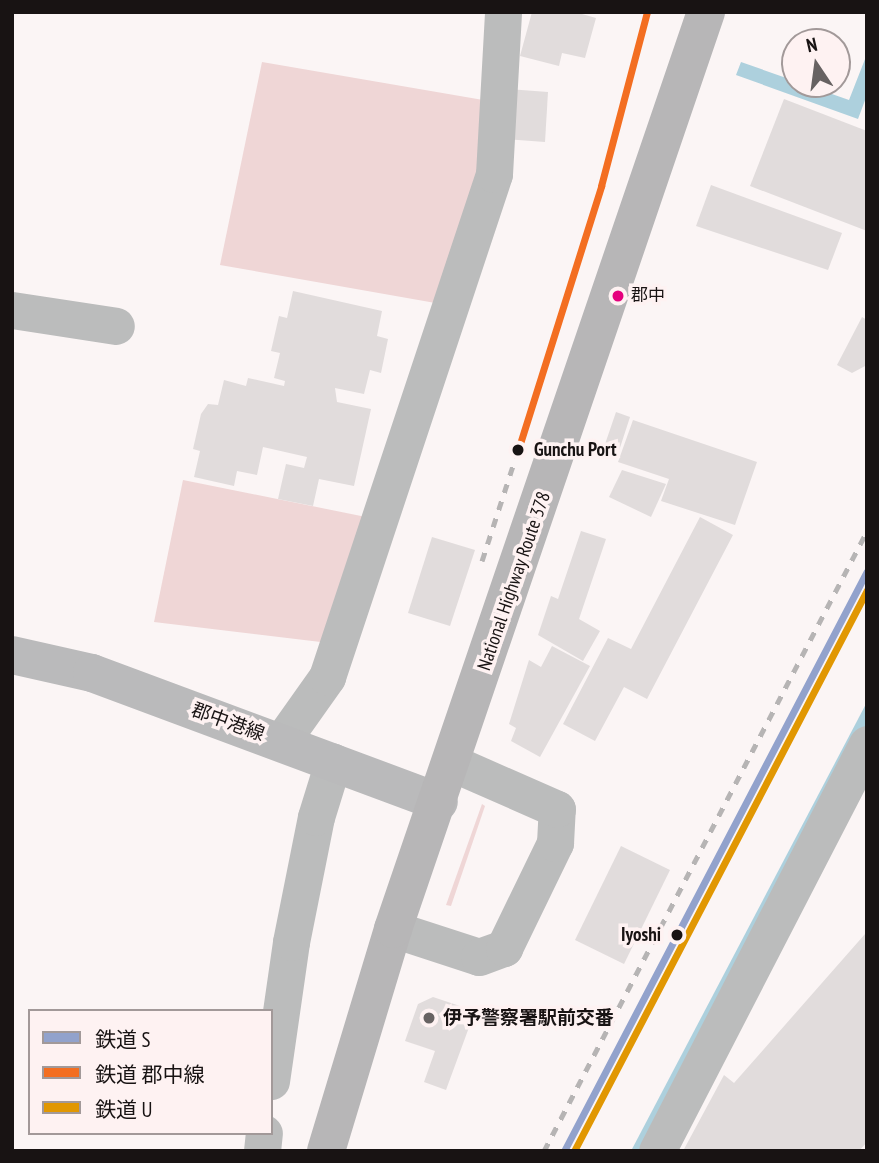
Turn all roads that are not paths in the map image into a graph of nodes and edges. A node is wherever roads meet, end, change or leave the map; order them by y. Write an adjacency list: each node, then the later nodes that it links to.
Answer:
1 (503, 12): 6 (street)
2 (706, 12): 9 (highway, National Highway Route 378)
3 (12, 310): 4 (street)
4 (116, 326)
5 (12, 656): 6 (main road, 郡中港線)
6 (281, 742): 8 (main road, 郡中港線)
7 (867, 744): 14 (street)
8 (333, 762): 10 (main road, 郡中港線); 12 (street)
9 (452, 763): 10 (highway, National Highway Route 378); 11 (street)
10 (439, 802): 11 (highway, National Highway Route 378)
11 (393, 929): 13 (highway, National Highway Route 378)
12 (273, 1066)
13 (326, 1151)
14 (657, 1151)

